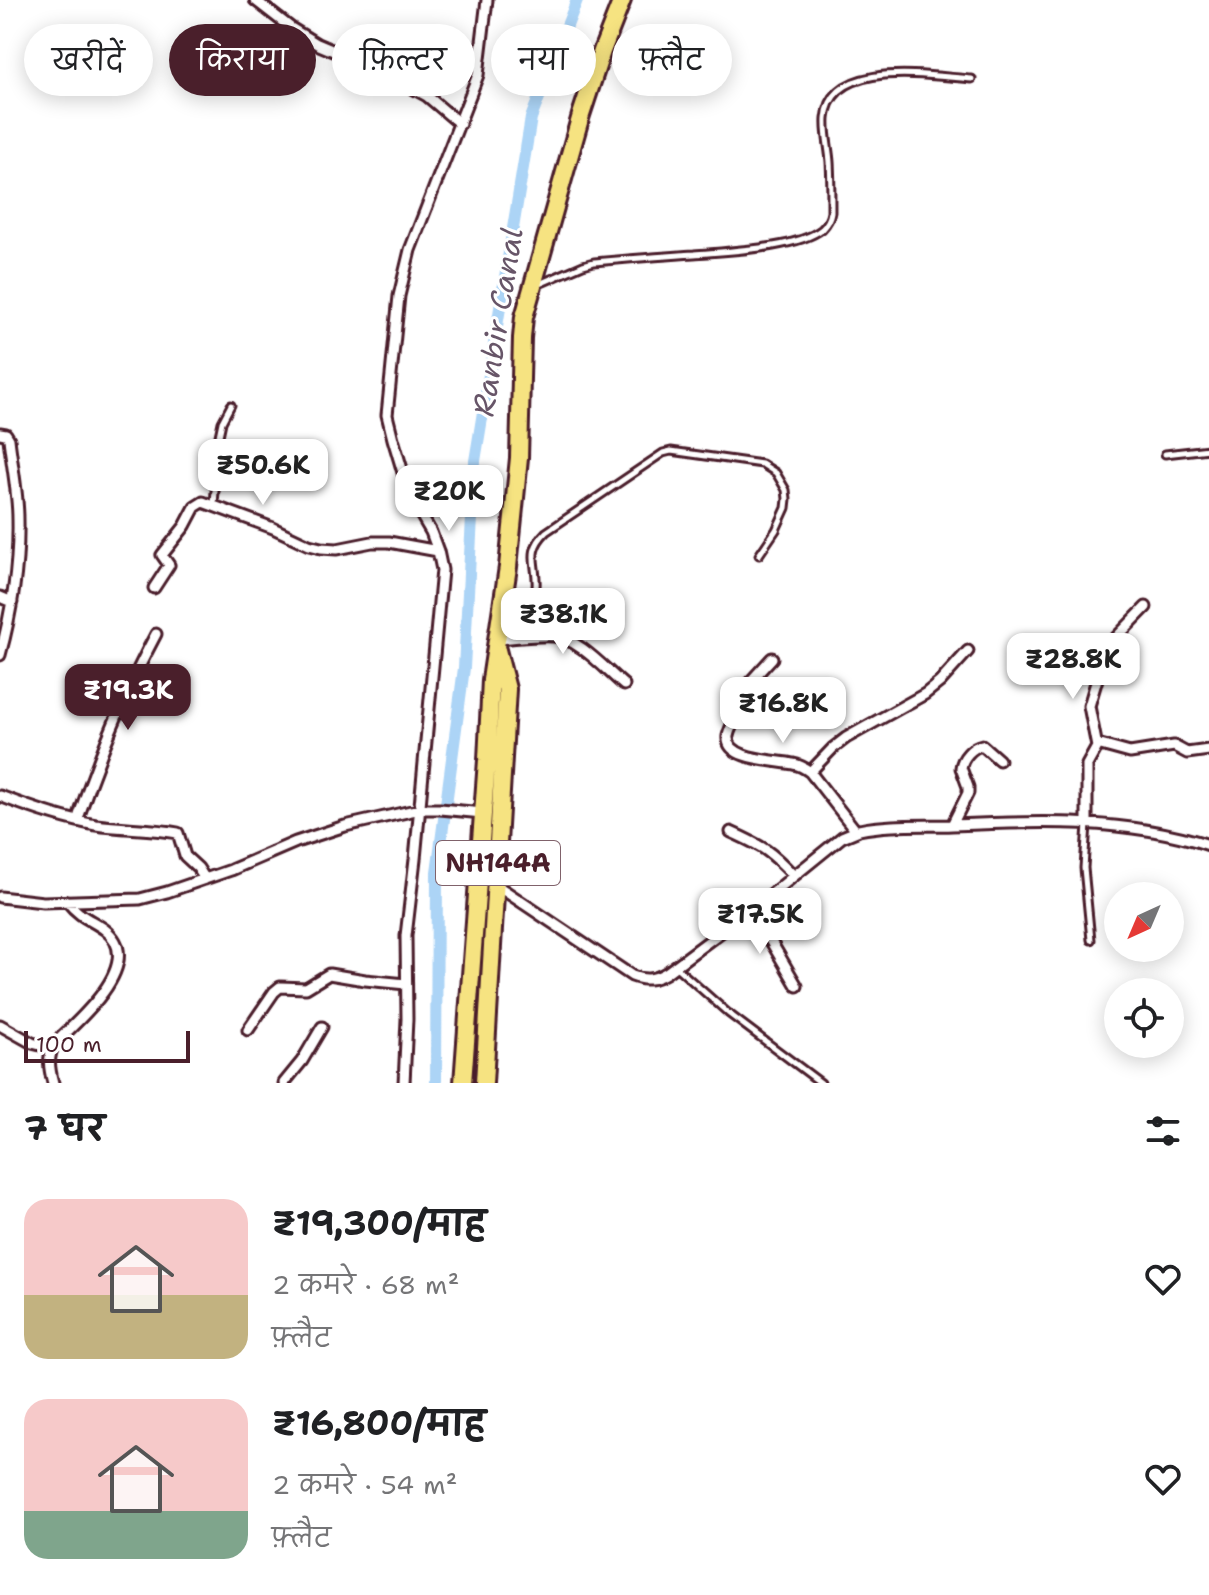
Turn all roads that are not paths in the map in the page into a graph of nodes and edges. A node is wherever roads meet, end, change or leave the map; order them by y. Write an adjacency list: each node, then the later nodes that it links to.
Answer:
1 (255, 0): 5 (street)
2 (487, 0): 5 (street)
3 (622, 0): 6 (highway, NH144A)
4 (972, 79): 6 (lane)
5 (460, 124): 12 (street)
6 (533, 287): 20 (highway, NH144A)
7 (231, 405): 11 (lane)
8 (0, 433): 16 (street)
9 (1209, 449): 10 (lane)
10 (1165, 454)
11 (214, 505): 12 (street); 14 (street)
12 (438, 551): 30 (street)
13 (759, 555): 19 (lane)
14 (154, 588)
15 (0, 597): 16 (street)
16 (12, 602): 22 (street)
17 (1146, 607): 25 (street)
18 (156, 634): 32 (street)
19 (518, 638): 20 (street); 24 (street)
20 (496, 642): 31 (highway, NH144A); 40 (highway, NH144A)
21 (968, 651): 28 (street)
22 (0, 655)
23 (772, 658): 28 (street)
24 (624, 685)
25 (1097, 744): 26 (street); 33 (street)
26 (1209, 750)
27 (999, 760): 34 (street)
28 (810, 772): 35 (street)
29 (0, 796): 32 (street)
30 (420, 809): 31 (street); 39 (street); 46 (street)
31 (483, 813): 55 (highway, NH144A)
32 (77, 821): 39 (street)
33 (1087, 823): 34 (street); 37 (street); 44 (lane)
34 (952, 825): 35 (street)
35 (856, 831): 38 (street)
36 (731, 832): 38 (street)
37 (1209, 845)
38 (794, 876): 43 (street)
39 (205, 879): 42 (street)
40 (496, 885): 45 (street); 56 (highway, NH144A)
41 (0, 897): 42 (street)
42 (67, 901): 51 (street)
43 (752, 909): 45 (street); 47 (street)
44 (1091, 940)
45 (675, 967): 57 (lane)
46 (406, 984): 50 (street); 54 (street)
47 (797, 986)
48 (0, 1025): 51 (street)
49 (322, 1027): 53 (street)
50 (248, 1030)
51 (52, 1048): 52 (street)
52 (53, 1083)
53 (284, 1083)
54 (404, 1083)
55 (463, 1083)
56 (484, 1083)
57 (821, 1083)

